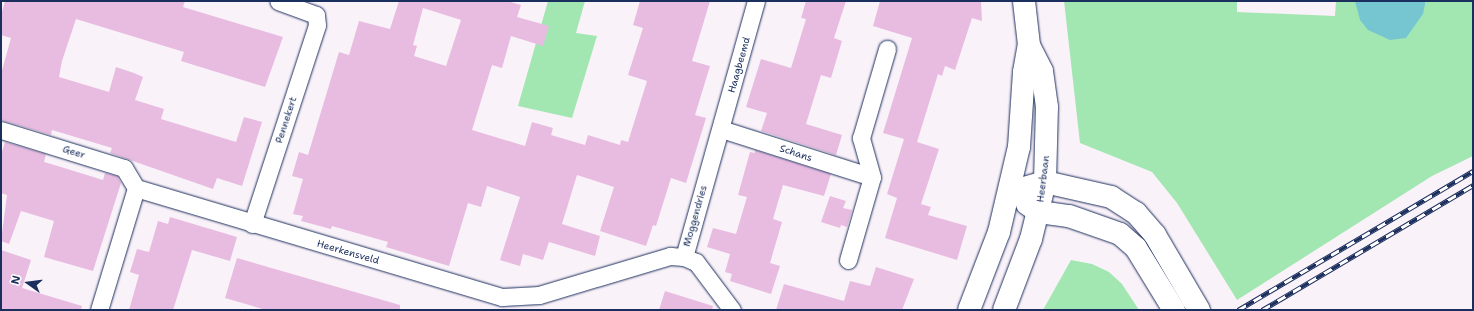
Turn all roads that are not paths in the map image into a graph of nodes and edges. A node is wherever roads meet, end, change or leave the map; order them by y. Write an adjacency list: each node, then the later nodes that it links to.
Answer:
1 (278, 1): 13 (street, Pennekert)
2 (756, 1): 6 (street, Haagbeemd)
3 (1024, 1): 4 (street, Heerbaan)
4 (1029, 45): 9 (street, Heerbaan); 11 (street, Heerbaan)
5 (887, 49): 8 (street)
6 (721, 129): 8 (street, Schans); 14 (street, Moggendries)
7 (1, 130): 10 (street, Geer)
8 (872, 177): 15 (street)
9 (1045, 182): 11 (street); 12 (street, Heerbaan); 22 (street)
10 (136, 188): 13 (street, Heerkensveld); 17 (street)
11 (1010, 192): 12 (street); 19 (street, Heerbaan)
12 (1039, 212): 20 (street, Heerbaan); 21 (street)
13 (252, 224): 16 (street, Heerkensveld)
14 (684, 257): 16 (street, Heerkensveld); 18 (street, Moggendries)
15 (848, 260)
16 (500, 304)
17 (99, 310)
18 (732, 310)
19 (969, 310)
20 (1004, 310)
21 (1174, 310)
22 (1199, 310)

